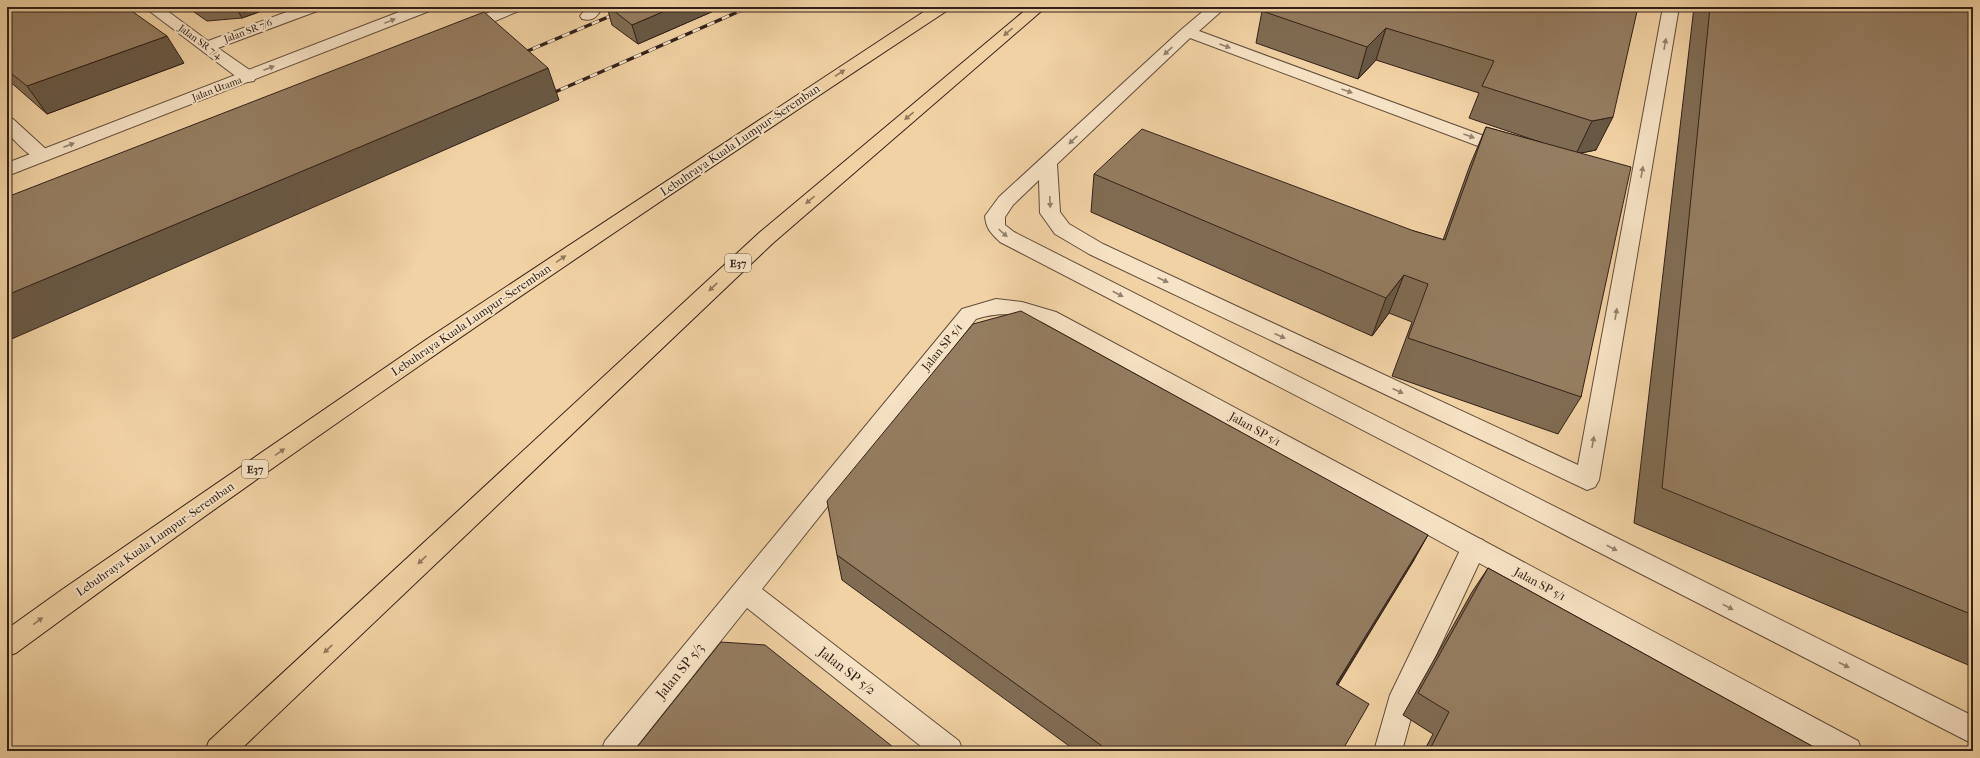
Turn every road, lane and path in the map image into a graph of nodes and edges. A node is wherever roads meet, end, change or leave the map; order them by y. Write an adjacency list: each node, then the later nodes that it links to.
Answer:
1 (152, 7): 11 (street, Jalan SR 7/4)
2 (314, 7): 11 (street, Jalan SR 7/6)
3 (426, 7): 12 (street, Jalan Utama, one-way to 3)
4 (515, 7): 10 (street)
5 (942, 7): 20 (highway, Lebuhraya Kuala Lumpur–Seremban / E37, one-way to 5)
6 (1038, 7): 22 (highway, E37, one-way to 22)
7 (1218, 7): 9 (street)
8 (1671, 7): 16 (street, one-way to 8)
9 (1188, 32): 15 (street, one-way to 15); 16 (street, one-way to 16)
10 (449, 35)
11 (206, 48): 12 (street, Jalan SR 7/4)
12 (248, 76): 14 (street, Jalan Utama, one-way to 12)
13 (7, 123): 14 (street)
14 (42, 155): 17 (street, Jalan Utama)
15 (1520, 156)
16 (1048, 163): 21 (street, one-way to 21)
17 (7, 170)
18 (1474, 548): 19 (street, Jalan SP 5/1); 25 (street); 26 (street, Jalan SP 5/1)
19 (745, 591): 23 (street, Jalan SP 5/3); 24 (street, Jalan SP 5/2)
20 (7, 644)
21 (1973, 730)
22 (219, 751)
23 (615, 751)
24 (949, 751)
25 (1388, 751)
26 (1848, 751)

